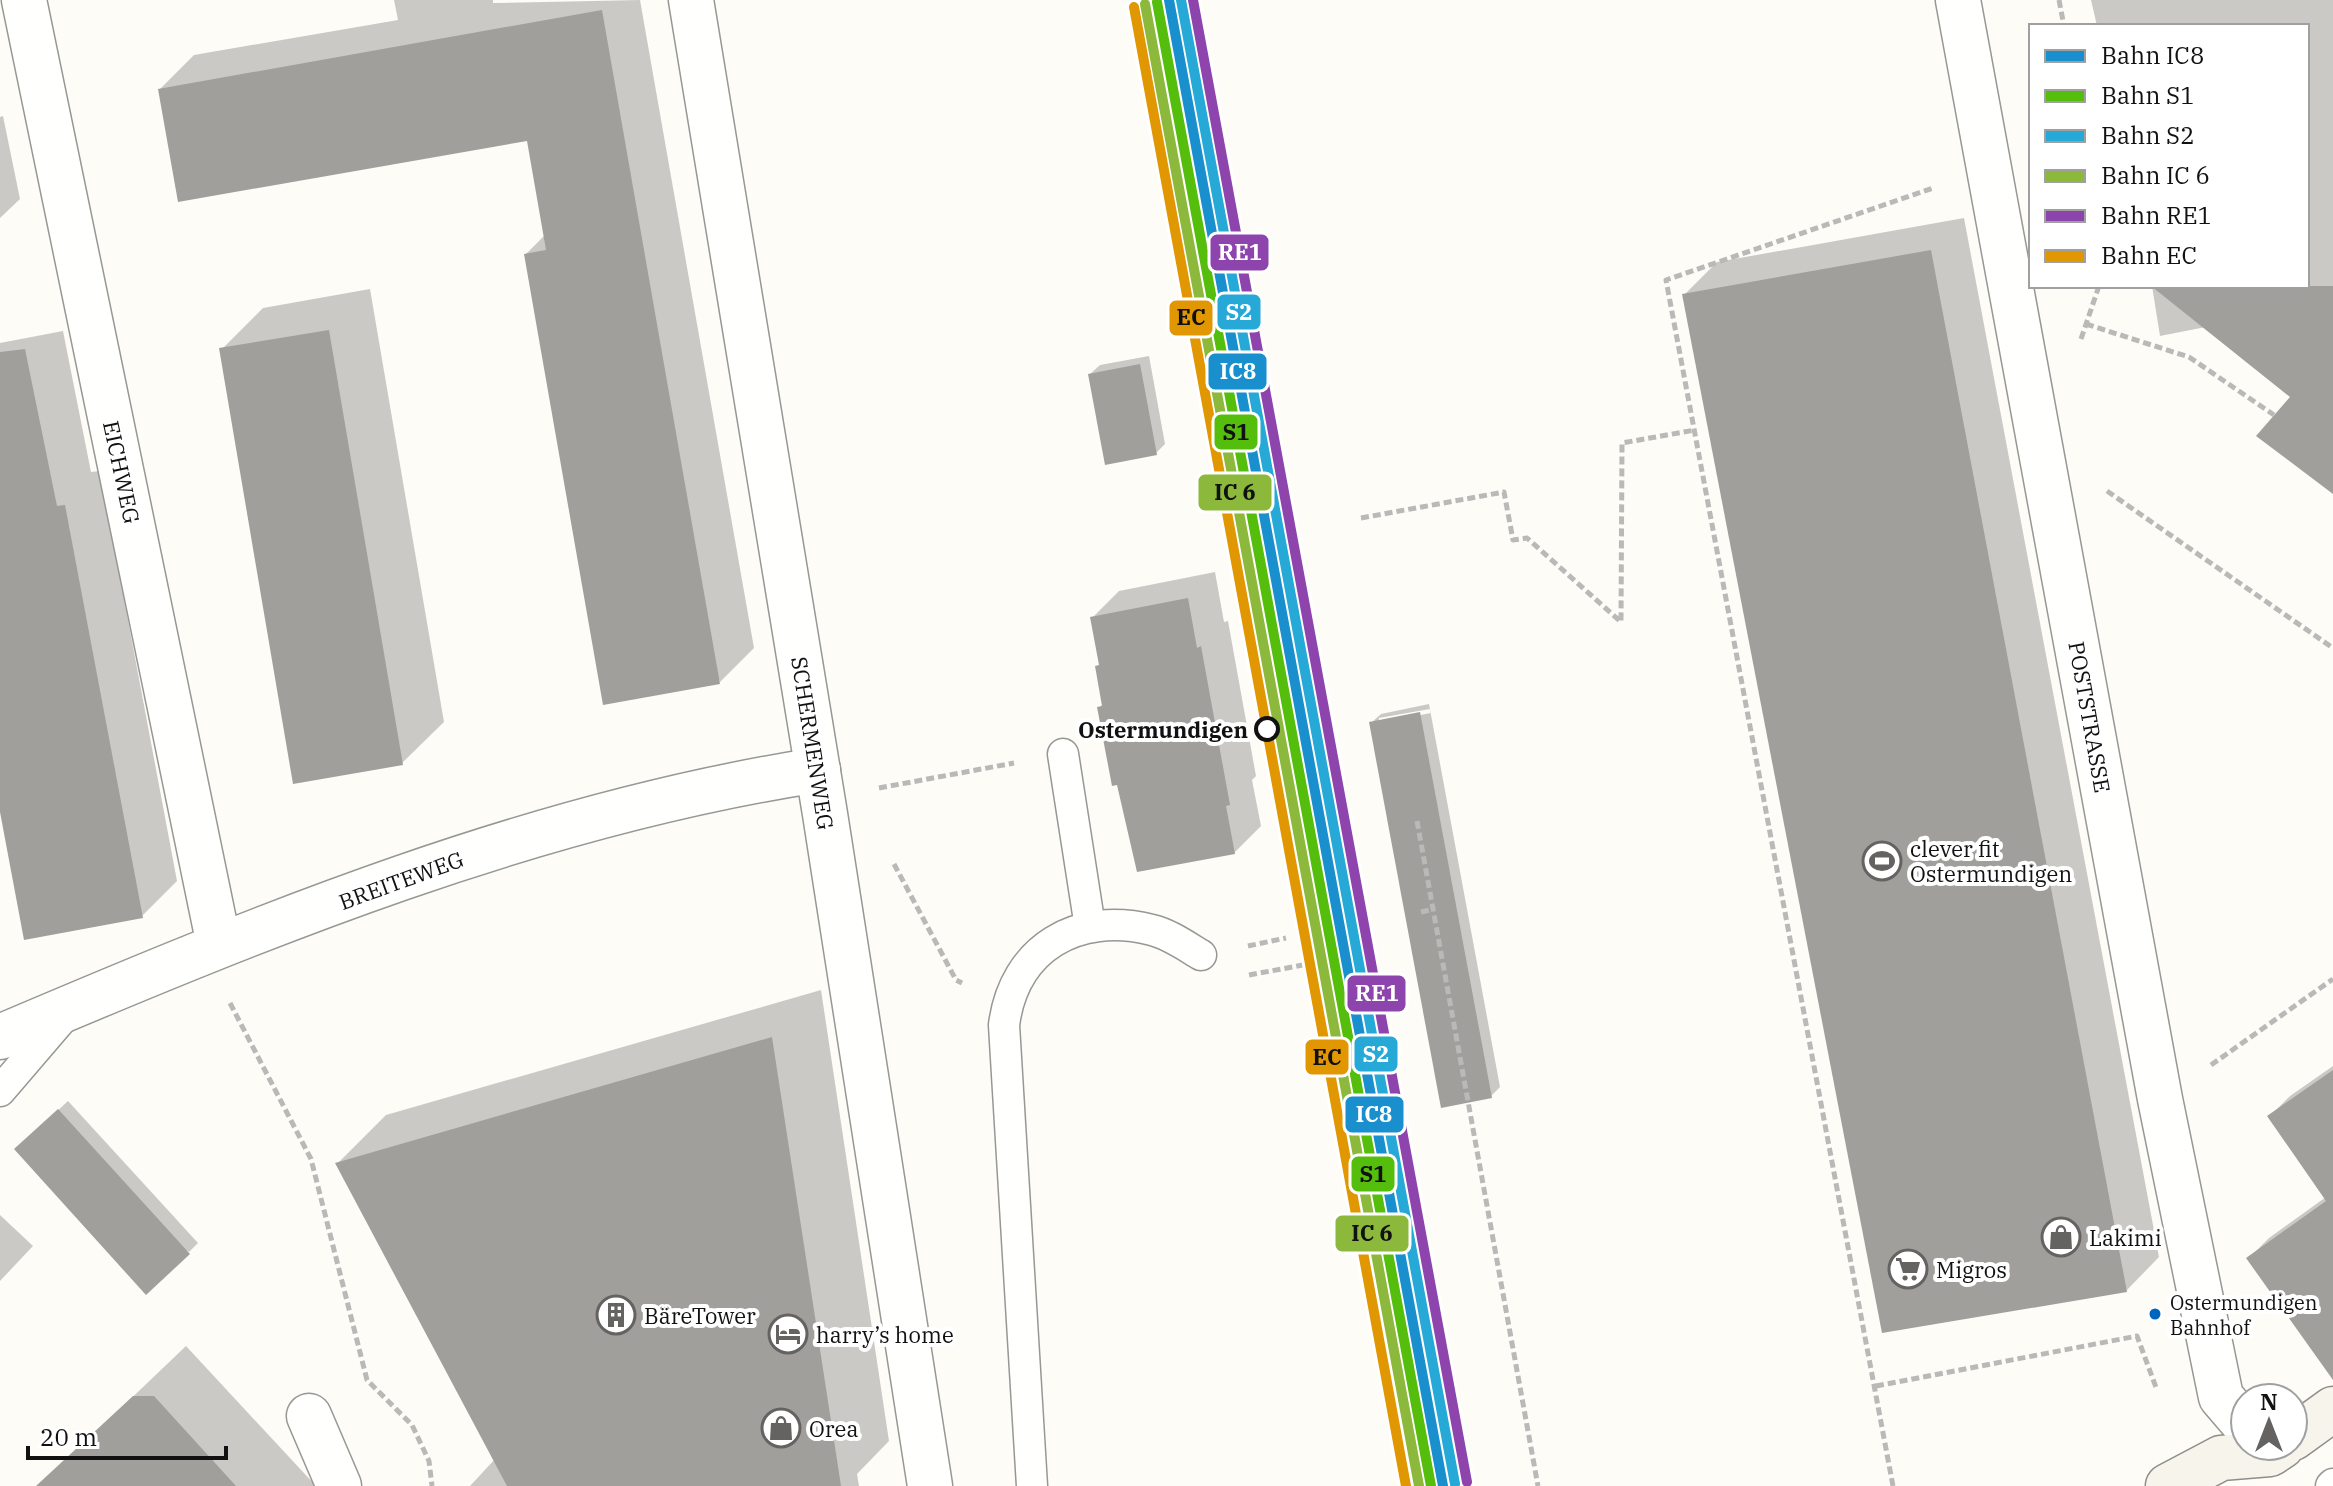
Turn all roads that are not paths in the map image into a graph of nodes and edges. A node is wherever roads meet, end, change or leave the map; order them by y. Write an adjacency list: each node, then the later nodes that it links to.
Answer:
1 (24, 0): 7 (street, EICHWEG)
2 (691, 0): 5 (street, SCHERMENWEG)
3 (1958, 0): 12 (street, POSTSTRASSE)
4 (1063, 754): 6 (lane)
5 (818, 770): 7 (street, BREITEWEG); 18 (street, SCHERMENWEG)
6 (1090, 927): 8 (lane); 19 (lane)
7 (204, 951): 9 (street, BREITEWEG)
8 (1201, 955)
9 (72, 1006): 10 (street, BREITEWEG); 11 (lane)
10 (0, 1037)
11 (0, 1091)
12 (2229, 1406)
13 (2333, 1409): 15 (main road)
14 (309, 1416): 17 (street)
15 (2309, 1424)
16 (2229, 1456): 20 (main road)
17 (339, 1486)
18 (930, 1486)
19 (1032, 1486)
20 (2168, 1486)

